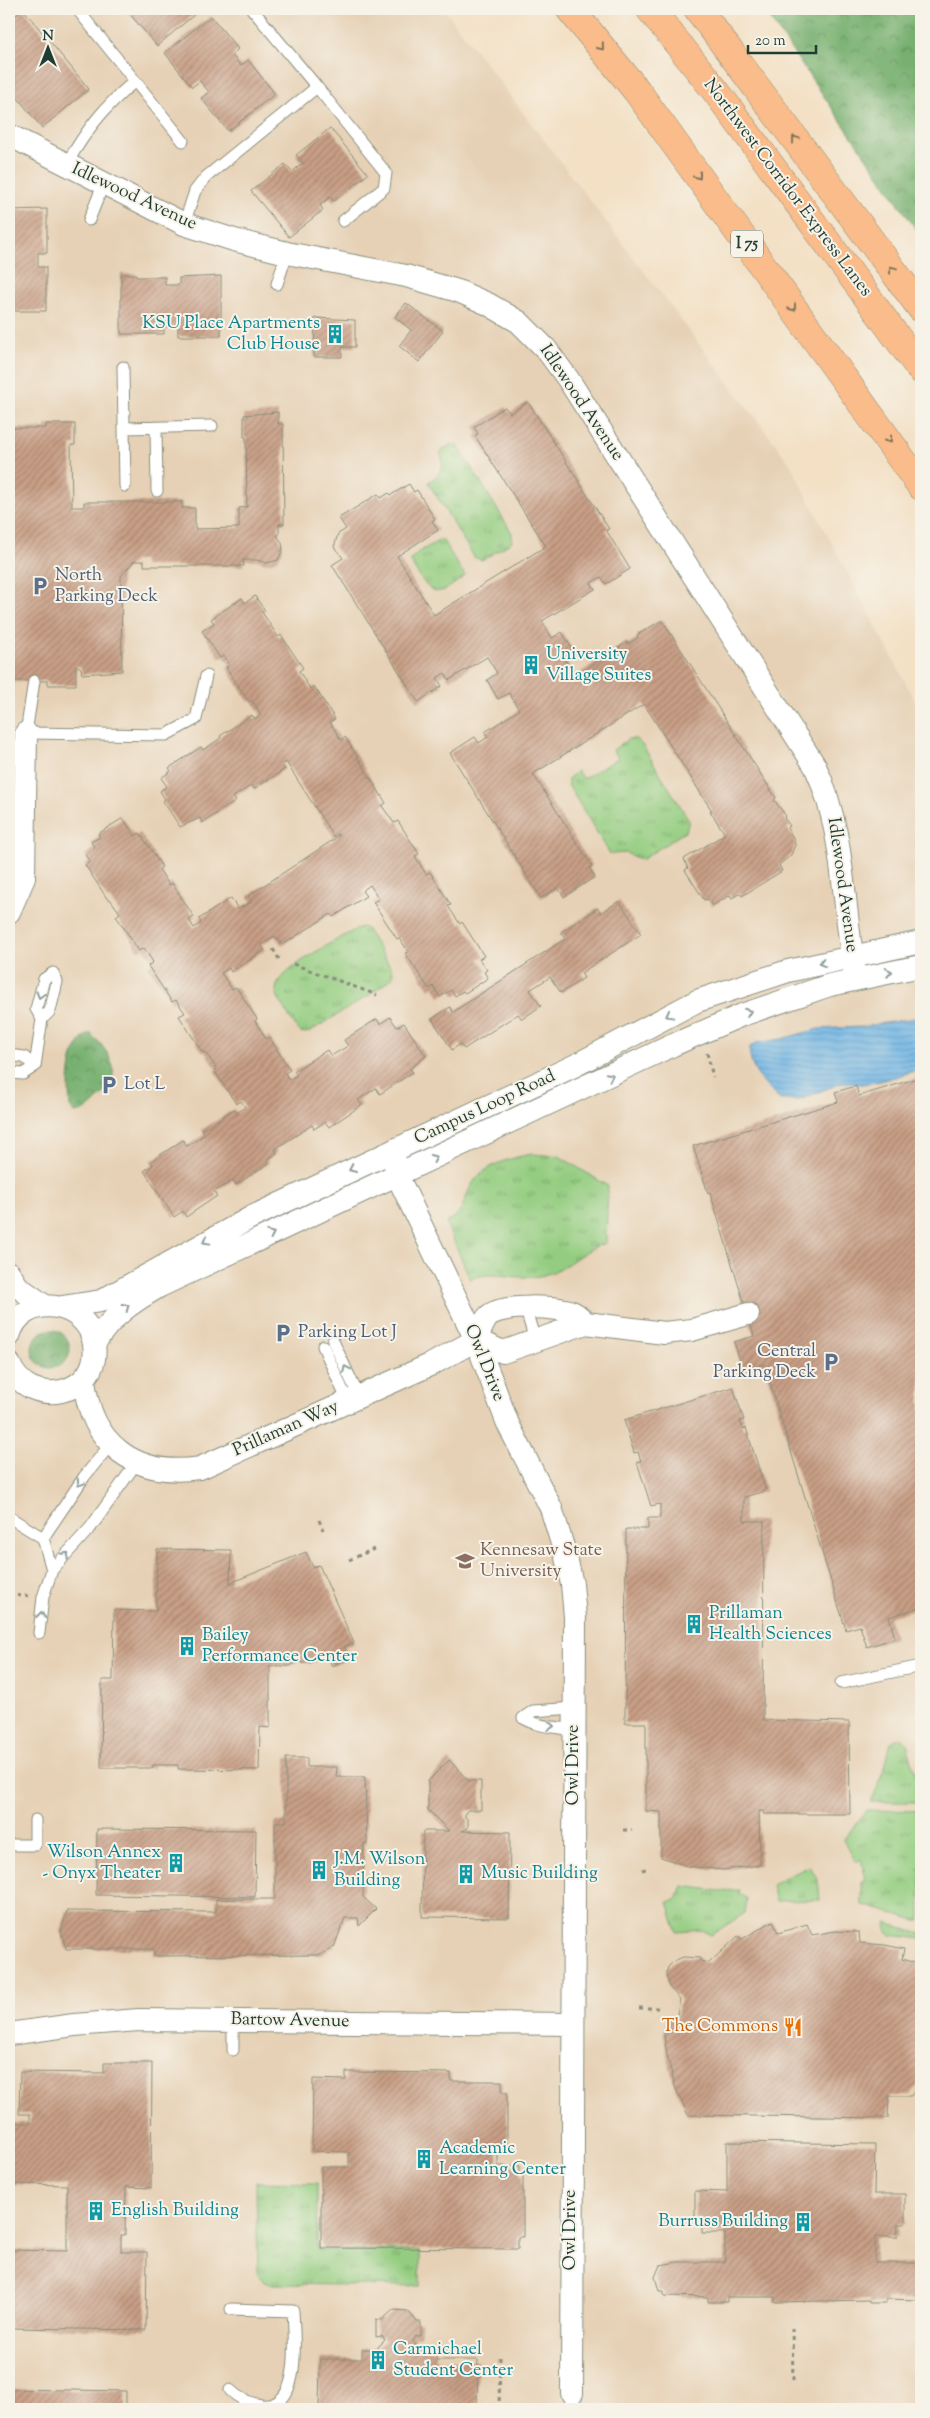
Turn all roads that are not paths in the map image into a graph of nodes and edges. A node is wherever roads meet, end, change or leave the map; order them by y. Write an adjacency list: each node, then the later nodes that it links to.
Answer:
1 (77, 9): 6 (lane)
2 (252, 9): 7 (lane)
3 (570, 9): 23 (highway, I 75, one-way to 23)
4 (650, 9): 19 (highway, Northwest Corridor Express Lanes)
5 (698, 9): 17 (highway, one-way to 5)
6 (135, 81): 9 (lane); 10 (lane)
7 (317, 87): 13 (lane); 14 (lane)
8 (9, 135): 10 (street, Idlewood Avenue)
9 (184, 141)
10 (66, 165): 11 (street, Idlewood Avenue)
11 (103, 185): 12 (lane); 14 (street, Idlewood Avenue)
12 (89, 220)
13 (343, 221)
14 (184, 224): 15 (street, Idlewood Avenue)
15 (287, 253): 16 (lane); 31 (street, Idlewood Avenue)
16 (277, 284)
17 (921, 308)
18 (123, 367): 22 (lane)
19 (921, 370)
20 (212, 426): 21 (lane)
21 (156, 427): 22 (lane); 25 (lane)
22 (124, 428): 24 (lane)
23 (920, 484)
24 (125, 486)
25 (157, 491)
26 (206, 676): 28 (lane)
27 (34, 682): 28 (lane)
28 (26, 733): 29 (street)
29 (9, 912)
30 (921, 942): 31 (street, Campus Loop Road)
31 (852, 956): 34 (street, Idlewood Avenue); 38 (street, Campus Loop Road, one-way to 38)
32 (921, 966): 34 (street, Campus Loop Road, one-way to 32)
33 (53, 973): 36 (lane, one-way to 36)
34 (856, 979): 39 (street, Campus Loop Road, one-way to 34)
35 (9, 1055): 36 (lane)
36 (35, 1066): 37 (lane)
37 (9, 1072)
38 (396, 1149): 39 (street); 41 (street, Campus Loop Road, one-way to 41)
39 (397, 1176): 46 (street, Owl Drive); 48 (street, Campus Loop Road, one-way to 39)
40 (9, 1273): 41 (street)
41 (53, 1306): 45 (street, Campus Loop Road); 48 (street)
42 (525, 1307): 44 (street); 46 (street); 47 (lane)
43 (748, 1314): 44 (street)
44 (586, 1323): 47 (street)
45 (9, 1326)
46 (476, 1340): 47 (street); 55 (street, Prillaman Way); 64 (street, Owl Drive)
47 (535, 1340)
48 (94, 1344): 51 (street)
49 (328, 1344): 55 (lane)
50 (9, 1363): 52 (street)
51 (84, 1379): 53 (street); 56 (street)
52 (33, 1390): 53 (street); 54 (street)
53 (56, 1393): 56 (street, Prillaman Way)
54 (9, 1397)
55 (353, 1399): 57 (street, Prillaman Way)
56 (104, 1437): 57 (street, Prillaman Way); 59 (lane, one-way to 59)
57 (137, 1462): 60 (lane, one-way to 57)
58 (9, 1517): 59 (lane)
59 (43, 1538): 60 (lane)
60 (52, 1570): 61 (lane, one-way to 60)
61 (38, 1633)
62 (921, 1666): 63 (lane)
63 (841, 1683)
64 (574, 1708): 66 (lane); 67 (street, Owl Drive)
65 (511, 1717): 66 (lane)
66 (523, 1718): 67 (lane, one-way to 67)
67 (574, 1730): 71 (street, Owl Drive)
68 (35, 1820): 69 (lane)
69 (9, 1845)
70 (233, 2021): 71 (street, Bartow Avenue); 72 (street, Bartow Avenue); 73 (lane)
71 (572, 2024): 76 (street, Owl Drive)
72 (9, 2034)
73 (232, 2050)
74 (231, 2309): 75 (lane)
75 (230, 2390)
76 (570, 2401)

